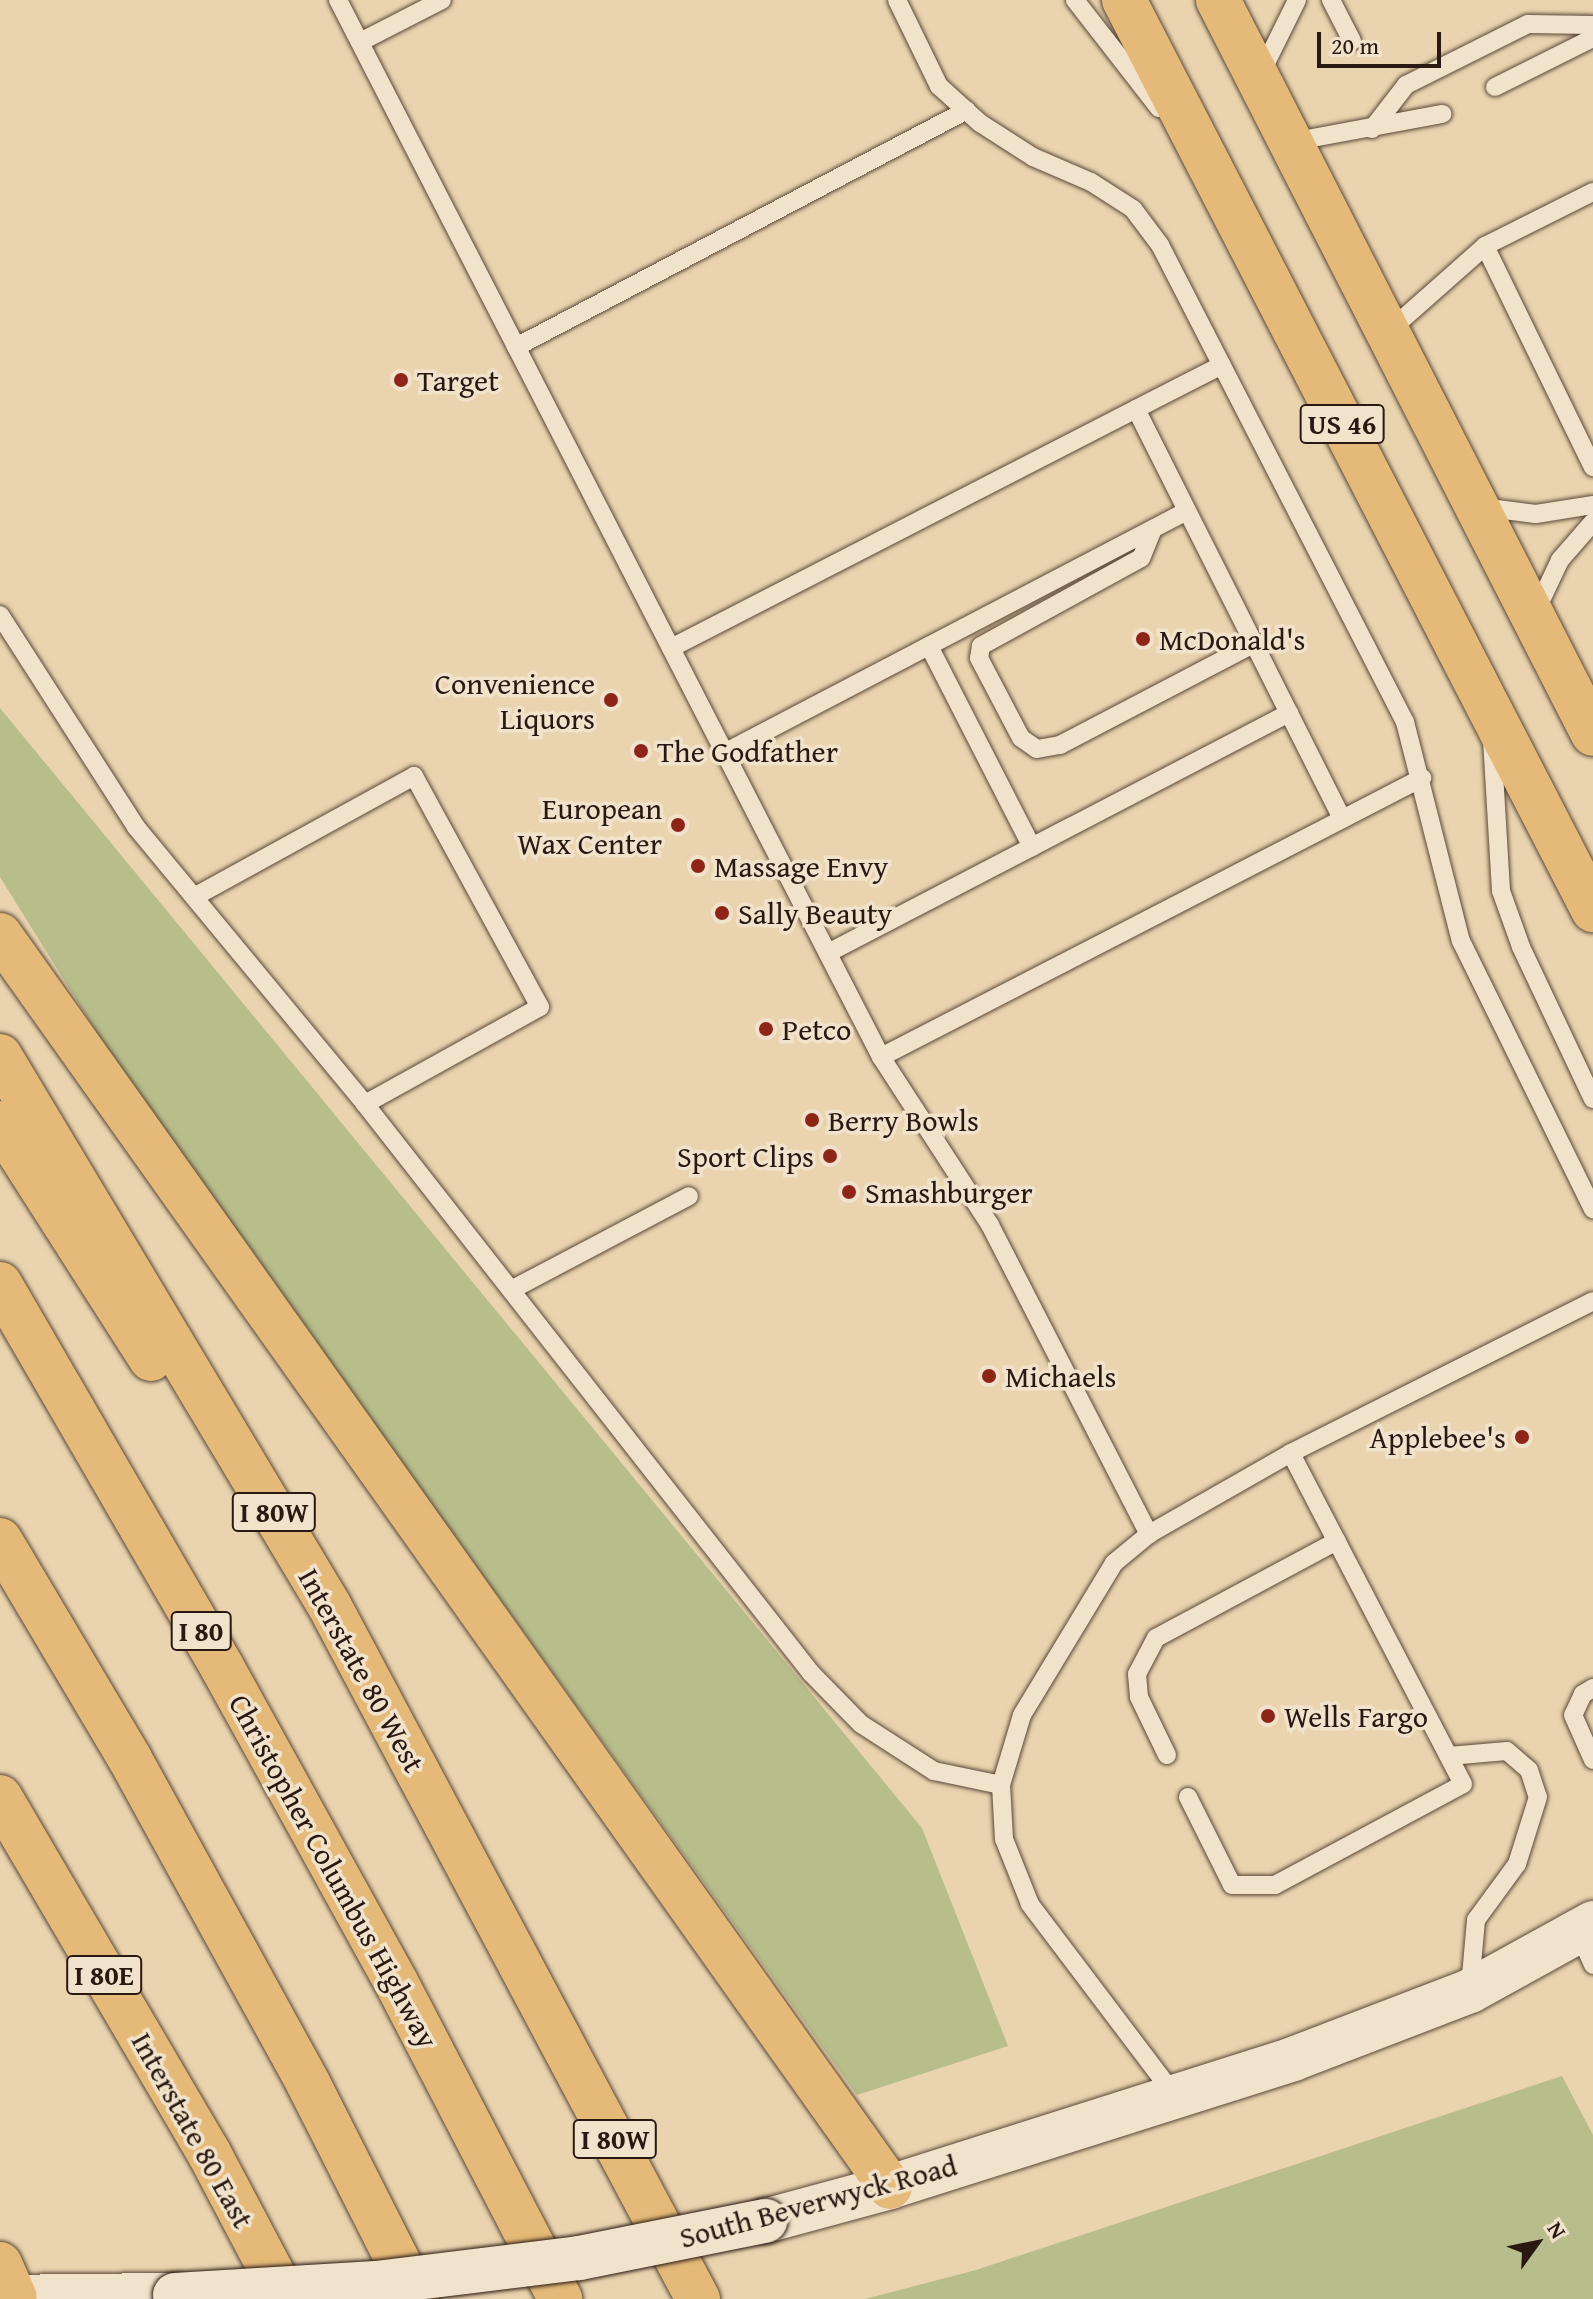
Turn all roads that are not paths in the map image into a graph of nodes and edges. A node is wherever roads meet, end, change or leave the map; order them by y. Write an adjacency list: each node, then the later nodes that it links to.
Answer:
1 (338, 0): 12 (lane)
2 (442, 0): 12 (lane)
3 (897, 0): 15 (lane)
4 (1075, 0): 19 (lane)
5 (1124, 0): 19 (highway, US 46)
6 (1218, 0): 13 (highway, US 46)
7 (1297, 0): 13 (lane)
8 (1331, 0): 11 (lane)
9 (1593, 25): 17 (lane)
10 (1593, 38): 14 (lane)
11 (1352, 41)
12 (360, 42): 23 (lane)
13 (1258, 80): 18 (highway, US 46)
14 (1495, 87)
15 (967, 110): 23 (lane); 24 (lane)
16 (1442, 114): 17 (lane)
17 (1372, 129): 18 (lane)
18 (1289, 143): 22 (highway, US 46)
19 (1220, 187): 37 (highway, US 46)
20 (1593, 192): 21 (lane)
21 (1485, 246): 22 (lane); 26 (lane)
22 (1387, 332): 28 (highway, US 46)
23 (516, 347): 36 (lane)
24 (1222, 365): 25 (lane); 41 (lane)
25 (1136, 409): 29 (lane); 36 (lane)
26 (1593, 467)
27 (1593, 505): 28 (lane)
28 (1477, 507): 33 (highway, US 46)
29 (1187, 511): 31 (lane); 34 (lane)
30 (1593, 522): 33 (lane)
31 (1153, 529): 34 (lane); 35 (lane)
32 (0, 615): 44 (lane)
33 (1533, 615): 39 (highway, US 46)
34 (1253, 644): 38 (lane)
35 (929, 646): 40 (lane); 43 (lane)
36 (671, 648): 40 (lane)
37 (1489, 704): 45 (highway, US 46); 50 (lane)
38 (1289, 713): 42 (lane); 43 (lane)
39 (1593, 734)
40 (724, 753): 47 (lane)
41 (1422, 778): 42 (lane); 54 (lane)
42 (1342, 819): 49 (lane)
43 (1032, 847): 47 (lane)
44 (194, 897): 51 (lane); 51 (lane)
45 (1593, 910)
46 (0, 935): 73 (highway)
47 (828, 953): 49 (lane)
48 (0, 1056): 70 (highway, Interstate 80 West / I 80W)
49 (881, 1057): 59 (lane)
50 (1593, 1099)
51 (365, 1104): 56 (lane)
52 (0, 1123): 70 (highway)
53 (689, 1196): 56 (lane)
54 (1593, 1209)
55 (0, 1284): 77 (highway, Christopher Columbus Highway / I 80)
56 (511, 1290): 66 (lane)
57 (1593, 1301): 58 (lane)
58 (1291, 1453): 59 (lane); 61 (lane)
59 (1149, 1534): 66 (lane)
60 (0, 1540): 76 (highway)
61 (1337, 1541): 63 (lane); 64 (lane)
62 (1593, 1688): 65 (lane)
63 (1167, 1755)
64 (1449, 1756): 68 (lane); 71 (lane)
65 (1593, 1760)
66 (1001, 1785): 72 (lane)
67 (0, 1797): 75 (highway, Interstate 80 East / I 80E)
68 (1188, 1797)
69 (1588, 1939): 71 (main road, South Beverwyck Road)
70 (530, 1979): 78 (highway, Interstate 80 West / I 80W)
71 (1470, 1991): 72 (main road, South Beverwyck Road)
72 (1175, 2096): 73 (main road, South Beverwyck Road)
73 (890, 2187): 74 (main road, South Beverwyck Road, bridge)
74 (5, 2286)
75 (286, 2299)
76 (417, 2299)
77 (560, 2299)
78 (698, 2299)

